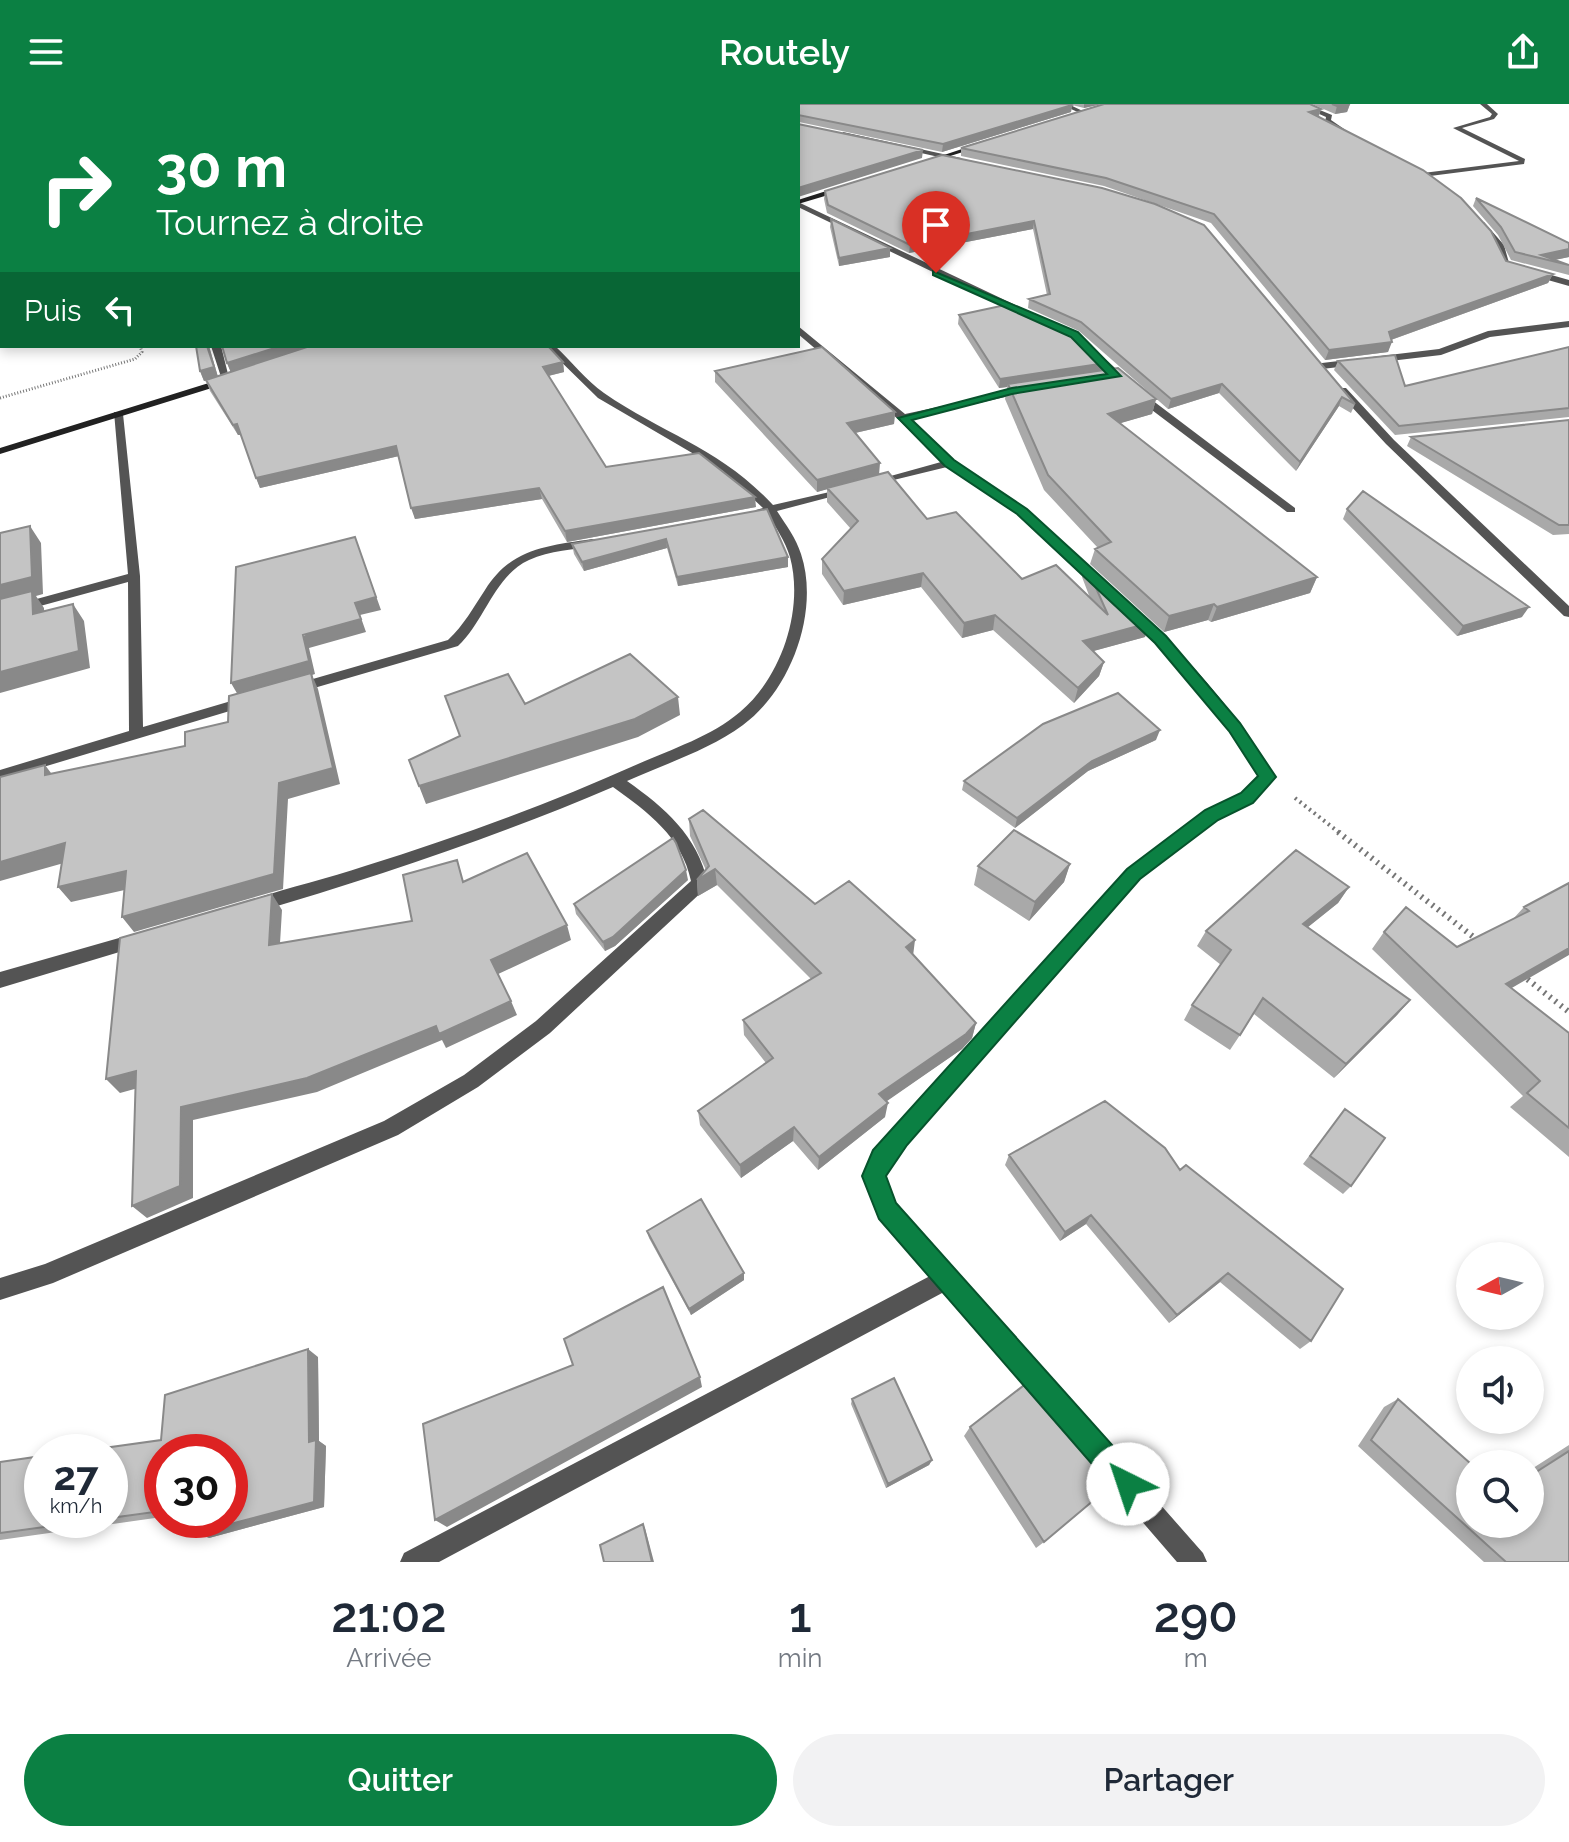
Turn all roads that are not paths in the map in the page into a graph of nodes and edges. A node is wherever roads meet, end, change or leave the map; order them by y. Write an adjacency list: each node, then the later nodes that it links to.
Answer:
1 (1063, 104): 5 (street)
2 (1300, 104): 8 (street)
3 (1483, 104): 14 (street)
4 (1098, 108): 5 (street)
5 (1084, 113): 6 (street)
6 (1070, 117)
7 (827, 132): 10 (street)
8 (1351, 136)
9 (986, 143): 10 (street)
10 (944, 157): 11 (street); 12 (street)
11 (974, 163)
12 (918, 165)
13 (1411, 169): 14 (street)
14 (1423, 175): 16 (street)
15 (852, 185): 17 (street)
16 (1444, 189)
17 (800, 202)
18 (800, 204): 21 (street)
19 (1473, 216): 20 (street)
20 (1569, 283)
21 (1041, 319)
22 (1569, 324): 28 (street)
23 (800, 331): 35 (street)
24 (1081, 341): 30 (street)
25 (217, 348): 31 (street)
26 (552, 348): 41 (street)
27 (1314, 356): 28 (street)
28 (1322, 366): 37 (street)
29 (241, 376): 31 (street)
30 (1116, 376): 32 (street); 40 (street)
31 (227, 380): 34 (street)
32 (1088, 380)
33 (1044, 386): 35 (street)
34 (118, 414): 38 (street); 44 (street)
35 (903, 418): 39 (street)
36 (1405, 441): 37 (street)
37 (1390, 442): 46 (street)
38 (0, 451)
39 (949, 463): 41 (street); 55 (street)
40 (1291, 510)
41 (770, 511): 42 (street); 51 (street)
42 (742, 516)
43 (613, 539): 47 (street)
44 (134, 576): 45 (street); 49 (street)
45 (0, 613)
46 (1569, 613)
47 (284, 691)
48 (270, 695): 49 (street)
49 (136, 732): 50 (street)
50 (0, 775)
51 (615, 781): 52 (street); 56 (street)
52 (242, 910)
53 (151, 936): 54 (street)
54 (0, 980)
55 (948, 1278): 57 (street); 58 (street)
56 (0, 1289)
57 (413, 1562)
58 (1194, 1562)

